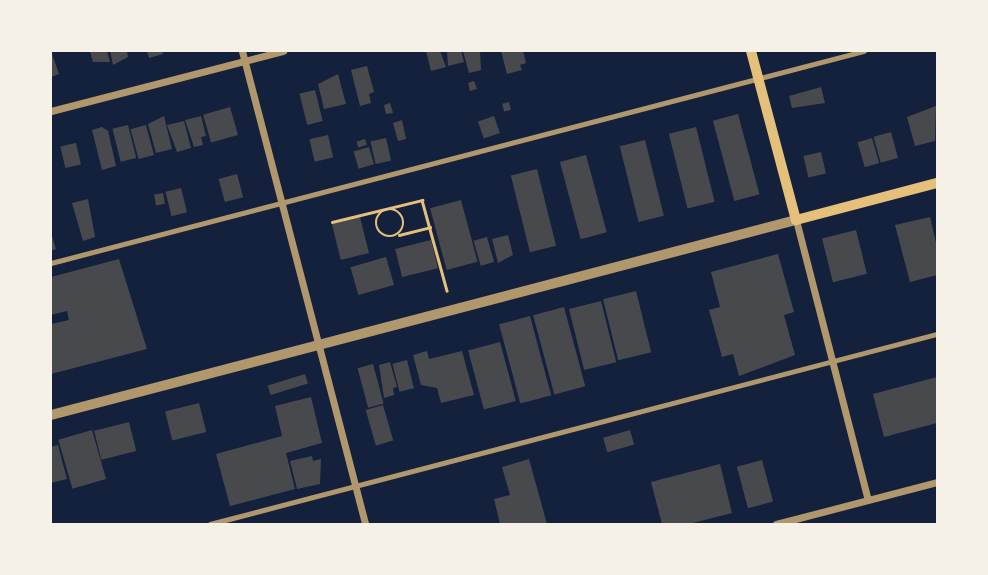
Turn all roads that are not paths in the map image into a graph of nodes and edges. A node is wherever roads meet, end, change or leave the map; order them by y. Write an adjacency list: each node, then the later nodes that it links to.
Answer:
1 (242, 51): 5 (street)
2 (283, 51): 5 (street)
3 (751, 51): 6 (main road)
4 (864, 51): 6 (lane)
5 (245, 61): 7 (street); 9 (street)
6 (759, 79): 9 (lane); 10 (main road)
7 (51, 111)
8 (937, 183): 10 (main road)
9 (282, 203): 11 (lane); 13 (street)
10 (796, 220): 13 (street); 14 (street)
11 (51, 263)
12 (937, 334): 14 (lane)
13 (319, 345): 15 (street); 17 (street)
14 (832, 362): 17 (lane); 18 (street)
15 (51, 415)
16 (937, 482): 18 (street)
17 (356, 486): 19 (lane); 20 (street)
18 (868, 500): 21 (street)
19 (210, 524)
20 (366, 524)
21 (776, 524)

